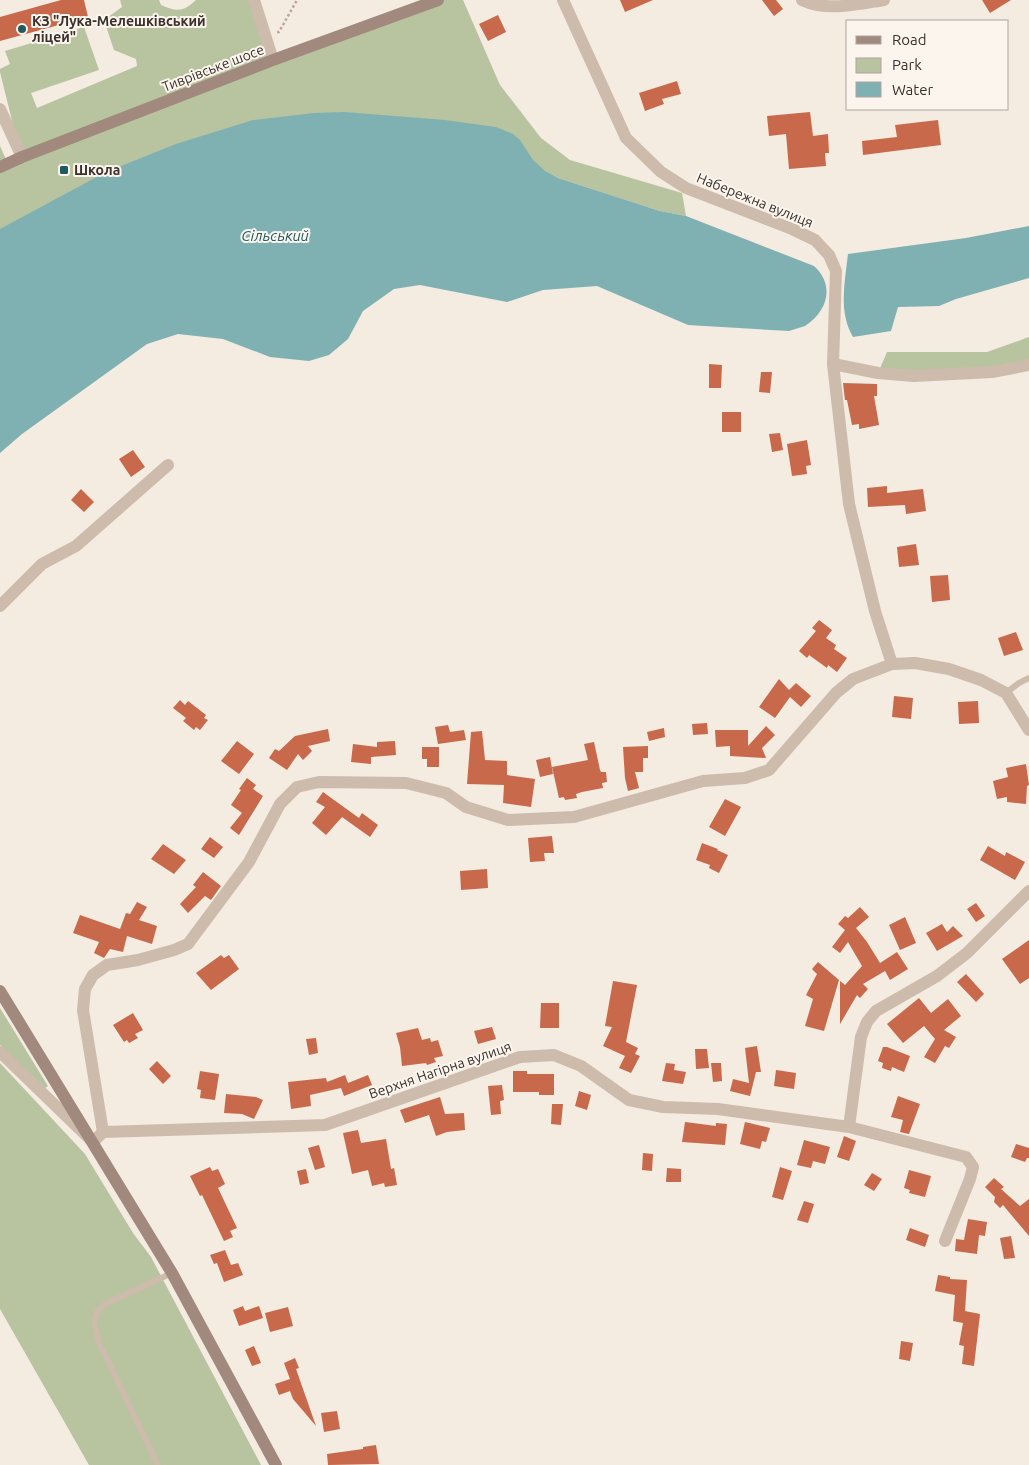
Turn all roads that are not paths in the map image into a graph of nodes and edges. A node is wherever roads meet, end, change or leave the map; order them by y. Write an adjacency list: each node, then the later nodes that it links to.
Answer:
1 (254, 0): 6 (street)
2 (438, 0): 6 (main road, Тиврівське шосе)
3 (563, 0): 10 (street, Набережна вулиця)
4 (802, 0): 5 (street)
5 (884, 0)
6 (273, 60): 8 (main road, Тиврівське шосе)
7 (0, 109): 8 (street)
8 (22, 157): 9 (main road, Тиврівське шосе)
9 (0, 168)
10 (833, 364): 11 (street); 14 (street, Набережна вулиця)
11 (1029, 365)
12 (168, 465): 13 (street)
13 (0, 606)
14 (892, 664): 16 (street); 22 (street)
15 (1029, 678): 16 (lane)
16 (1006, 693): 17 (street)
17 (1029, 730)
18 (1029, 891): 21 (street)
19 (0, 991): 23 (main road)
20 (0, 1052): 23 (street)
21 (849, 1127): 22 (street, Верхня Нагірна вулиця); 24 (street, Верхня Нагірна вулиця)
22 (103, 1132): 23 (street)
23 (93, 1142): 25 (main road)
24 (945, 1241)
25 (172, 1273): 26 (lane); 27 (main road)
26 (158, 1465)
27 (276, 1465)

